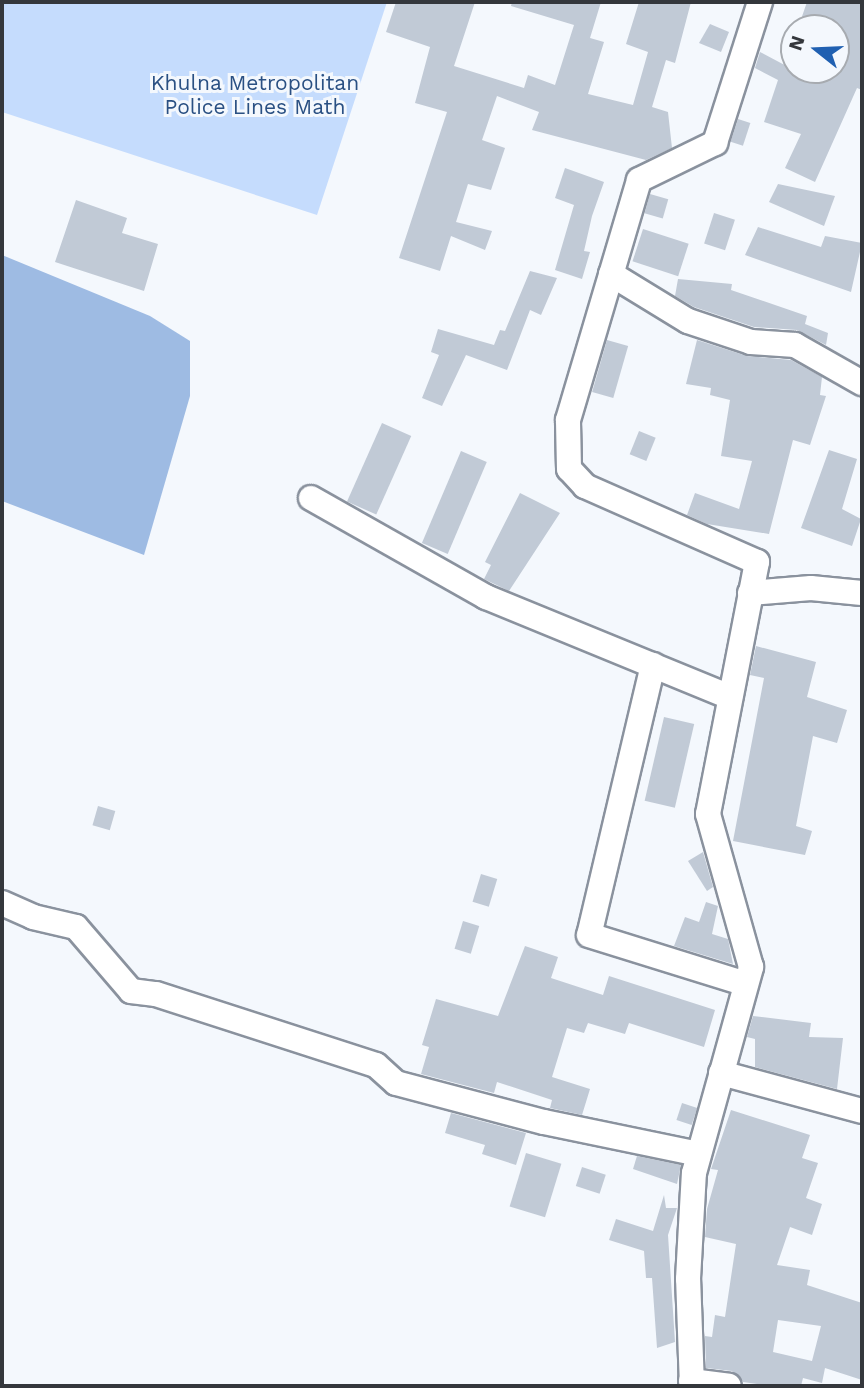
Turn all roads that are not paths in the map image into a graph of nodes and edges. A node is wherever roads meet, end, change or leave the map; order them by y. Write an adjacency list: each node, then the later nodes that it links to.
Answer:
1 (760, 2): 2 (street)
2 (611, 274): 3 (street); 5 (street)
3 (862, 383)
4 (311, 498): 7 (street)
5 (750, 593): 6 (street); 8 (street)
6 (862, 593)
7 (653, 665): 8 (street); 10 (street)
8 (730, 697): 10 (street)
9 (2, 903): 13 (street)
10 (746, 984): 11 (street)
11 (721, 1073): 12 (street); 13 (street)
12 (862, 1111)
13 (699, 1154): 14 (street)
14 (691, 1384): 15 (street)
15 (729, 1386)

